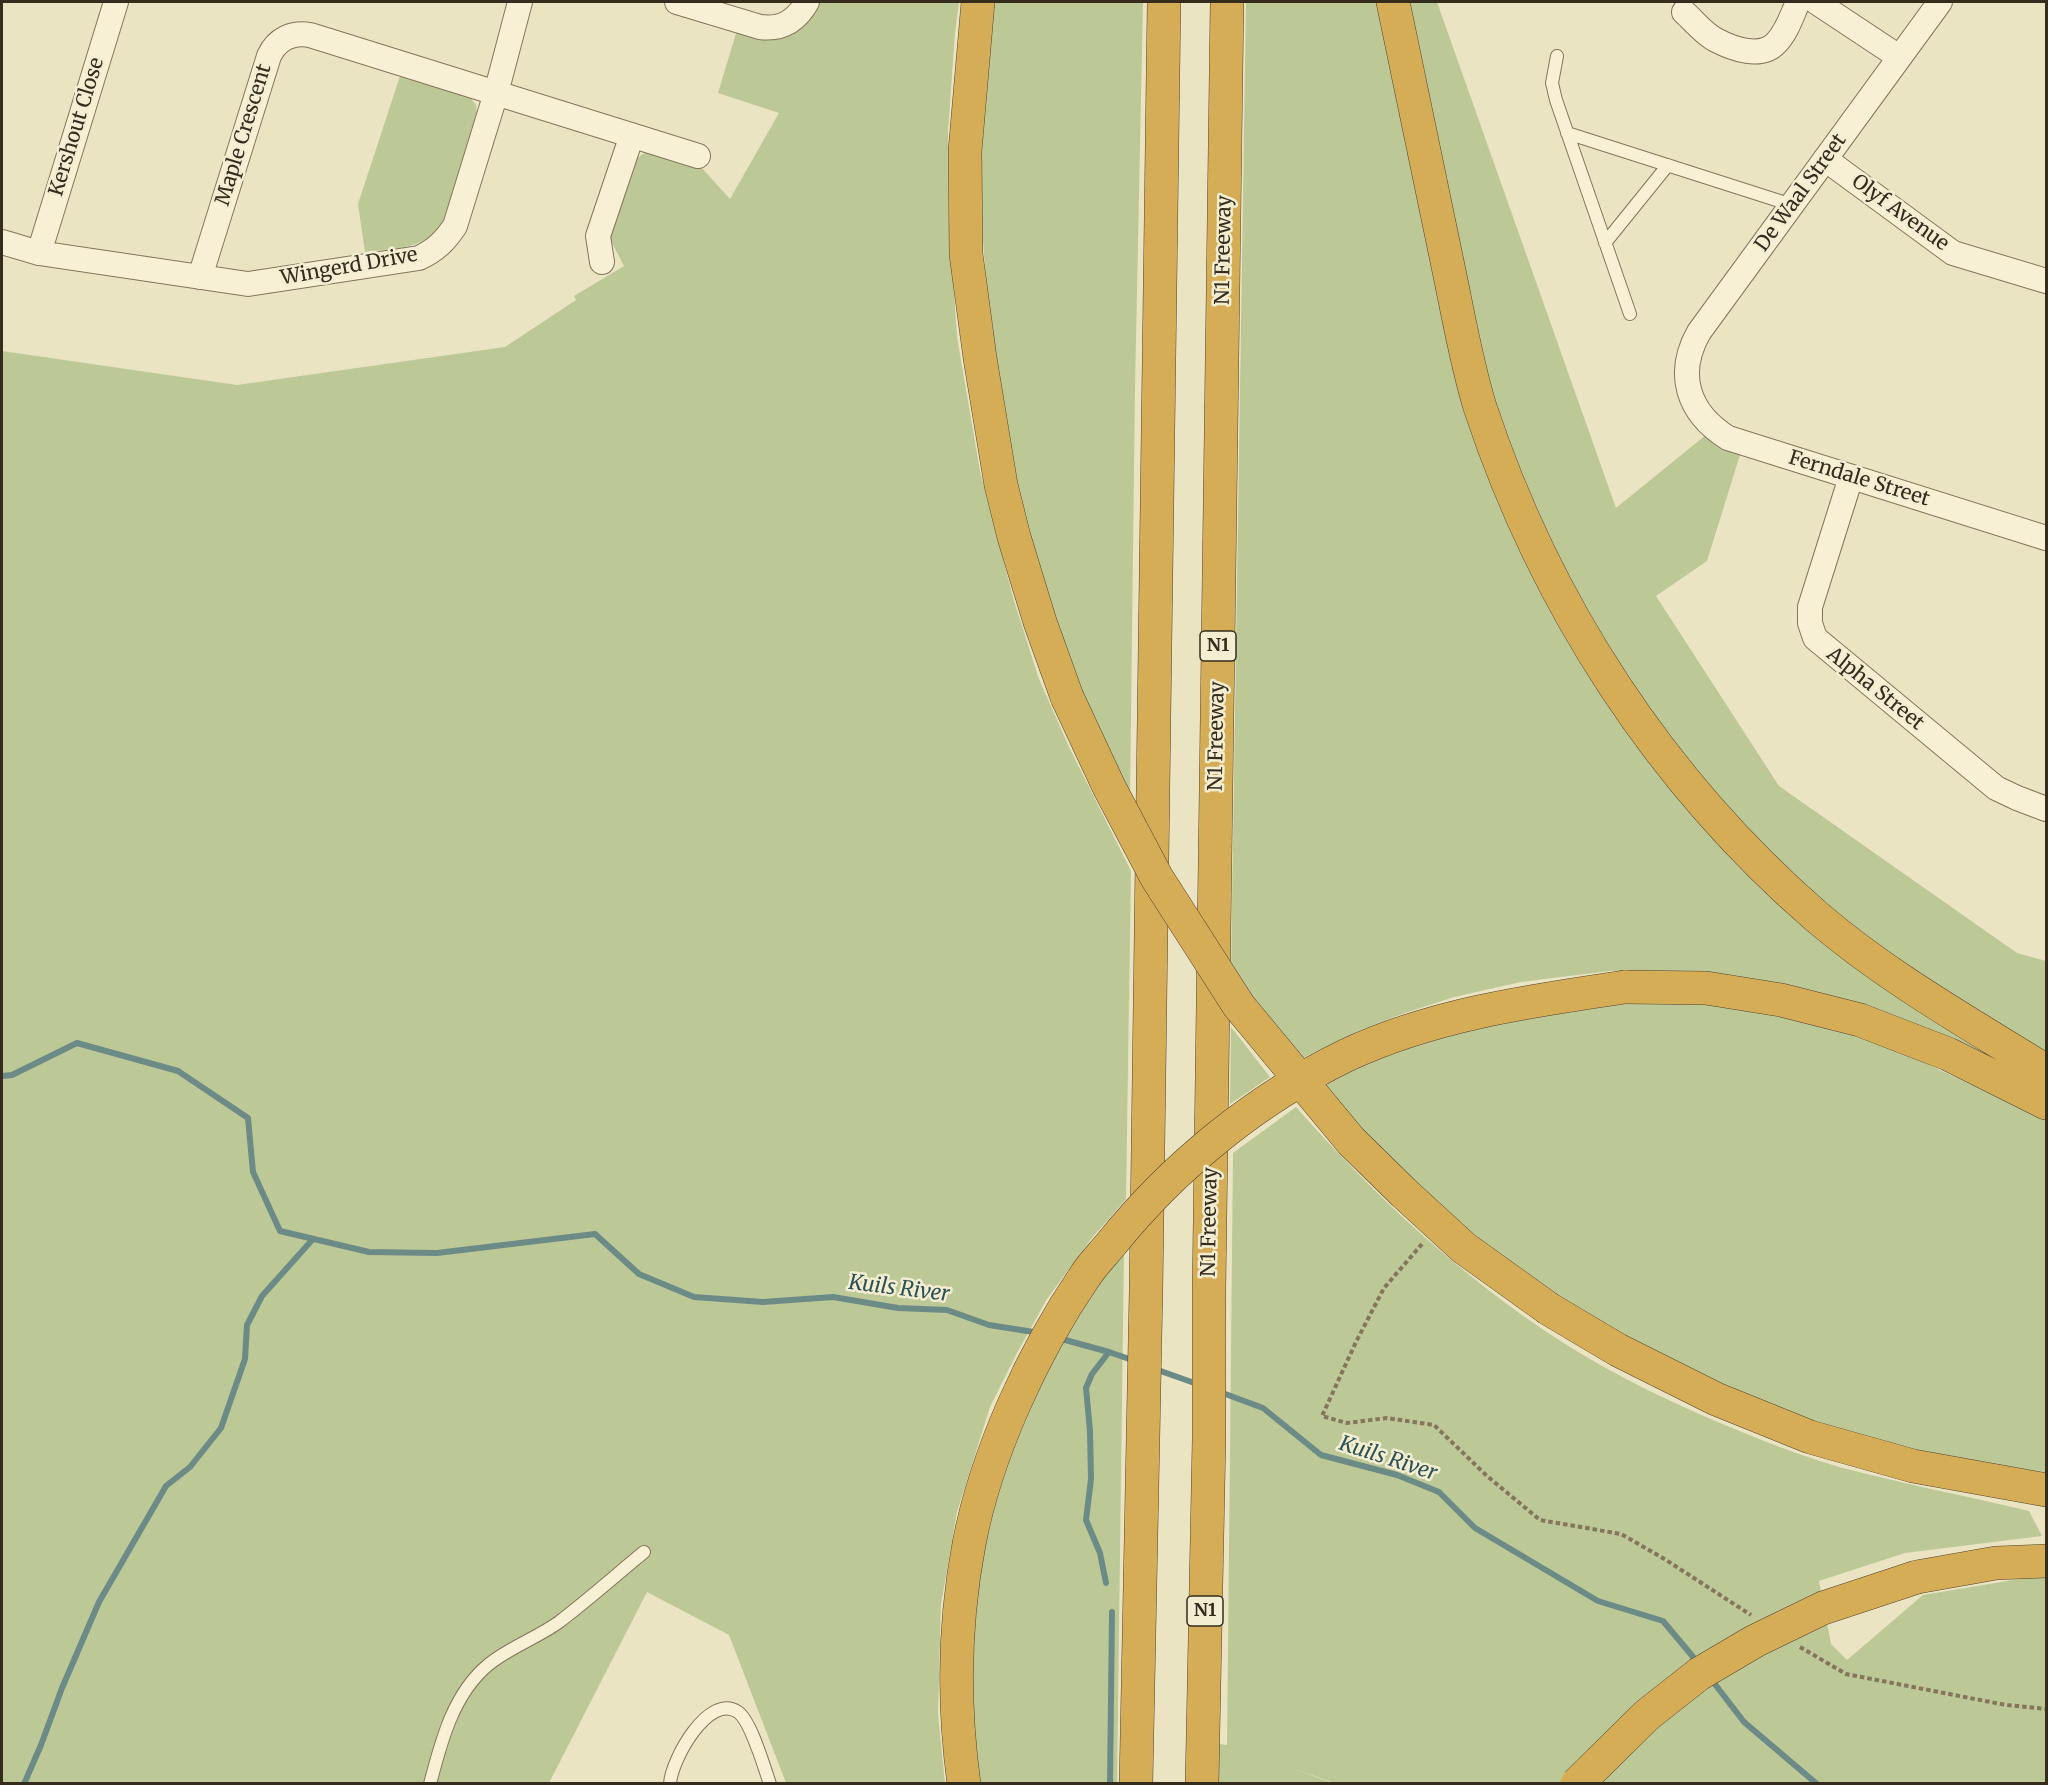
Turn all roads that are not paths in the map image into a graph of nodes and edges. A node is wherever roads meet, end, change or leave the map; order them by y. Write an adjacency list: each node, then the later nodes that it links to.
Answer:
1 (116, 2): 24 (street, Kershout Close)
2 (520, 2): 15 (street, Wingerd Drive)
3 (677, 2): 4 (street)
4 (807, 2)
5 (978, 2): 35 (highway, bridge)
6 (1164, 2): 42 (highway)
7 (1227, 2): 43 (highway, N1 Freeway / N1)
8 (1393, 2): 33 (highway)
9 (1798, 2): 12 (street)
10 (1816, 2): 14 (street)
11 (1940, 2): 14 (street, De Waal Street)
12 (1684, 12)
13 (1557, 56): 16 (lane)
14 (1899, 57): 19 (street, De Waal Street)
15 (496, 93): 17 (street, Maple Crescent); 26 (street, Wingerd Drive); 26 (street, Maple Crescent)
16 (1567, 133): 20 (lane); 23 (lane)
17 (632, 135): 18 (street, Maple Crescent); 25 (street)
18 (698, 156)
19 (1826, 159): 21 (street, De Waal Street); 27 (street, Olyf Avenue)
20 (1668, 165): 21 (lane); 23 (lane)
21 (1792, 205): 29 (street, De Waal Street)
22 (2, 242): 24 (street, Wingerd Drive)
23 (1605, 243): 28 (lane)
24 (39, 253): 26 (street, Wingerd Drive)
25 (602, 262)
26 (200, 277)
27 (2046, 280)
28 (1630, 314)
29 (1690, 394): 30 (street, Ferndale Street)
30 (1851, 477): 31 (street, Ferndale Street); 32 (street, Alpha Street)
31 (2046, 538)
32 (2046, 809)
33 (2046, 1071)
34 (2046, 1103): 41 (highway, bridge)
35 (2046, 1490)
36 (644, 1552): 38 (lane)
37 (2046, 1561): 44 (highway, bridge)
38 (430, 1784)
39 (670, 1784): 40 (lane)
40 (770, 1784)
41 (964, 1784)
42 (1136, 1784)
43 (1202, 1784)
44 (1577, 1784)

